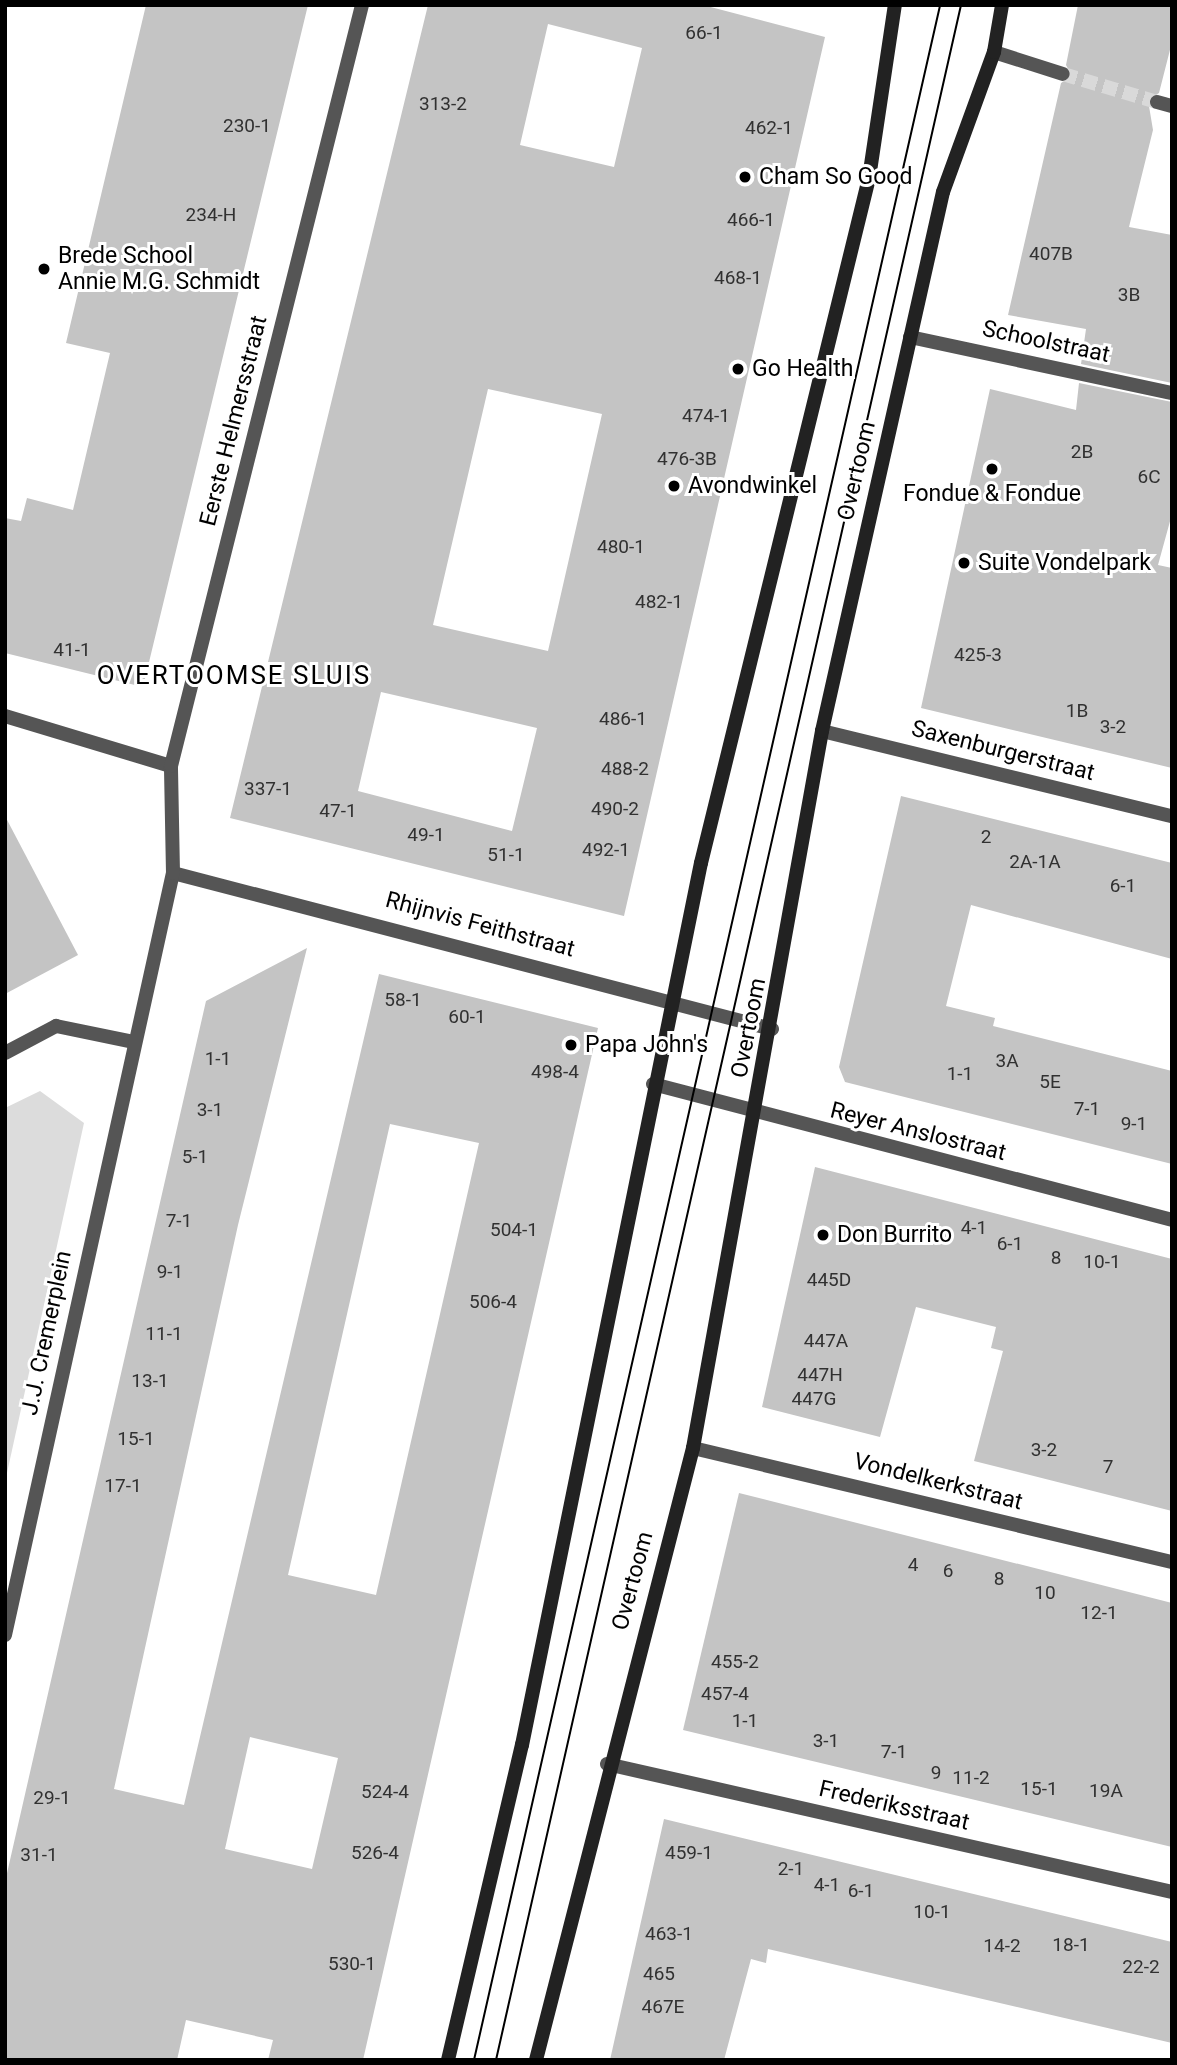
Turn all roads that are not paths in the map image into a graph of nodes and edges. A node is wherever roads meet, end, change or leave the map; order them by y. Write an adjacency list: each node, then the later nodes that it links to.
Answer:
1 (362, 5): 12 (street, Eerste Helmersstraat)
2 (895, 5): 15 (main road)
3 (1002, 5): 4 (main road, Overtoom)
4 (994, 52): 5 (street); 8 (main road, Overtoom)
5 (1063, 74)
6 (1157, 102): 7 (street)
7 (1172, 106)
8 (910, 337): 9 (street, Schoolstraat); 11 (main road, Overtoom)
9 (1172, 393)
10 (5, 716): 12 (street)
11 (822, 731): 13 (street, Saxenburgerstraat); 16 (main road, Overtoom)
12 (171, 766): 14 (street, J.J. Cremerplein)
13 (1172, 816)
14 (173, 873): 15 (street, Rhijnvis Feithstraat); 17 (street, J.J. Cremerplein)
15 (671, 998): 16 (street, Rhijnvis Feithstraat); 19 (main road)
16 (772, 1029): 20 (main road, Overtoom)
17 (134, 1042): 18 (street); 24 (street, J.J. Cremerplein)
18 (5, 1053)
19 (653, 1084): 20 (street, Reyer Anslostraat); 27 (main road)
20 (756, 1111): 21 (street, Reyer Anslostraat); 22 (main road, Overtoom)
21 (1172, 1220)
22 (693, 1448): 23 (street, Vondelkerkstraat); 25 (main road, Overtoom)
23 (1172, 1562)
24 (5, 1635)
25 (607, 1764): 26 (street, Frederiksstraat); 28 (main road, Overtoom)
26 (1172, 1892)
27 (448, 2060)
28 (536, 2060)

